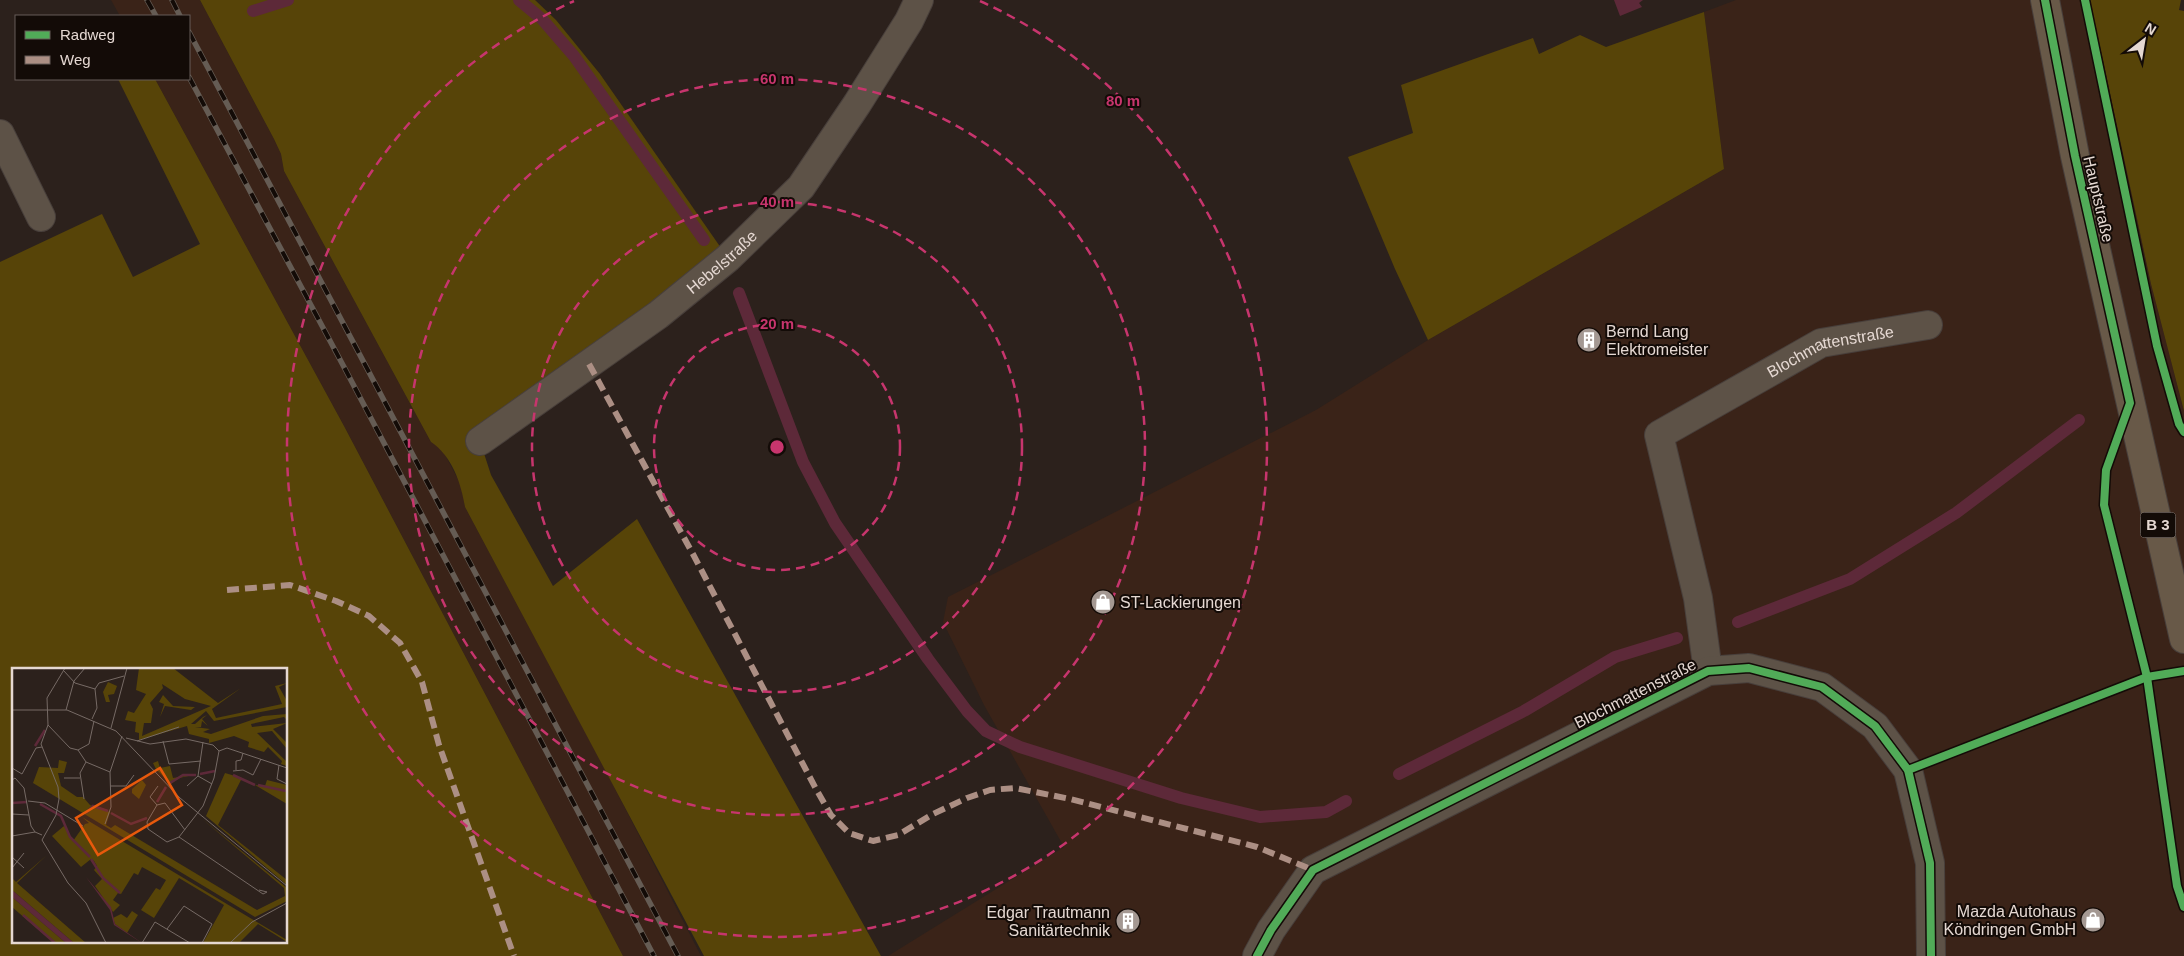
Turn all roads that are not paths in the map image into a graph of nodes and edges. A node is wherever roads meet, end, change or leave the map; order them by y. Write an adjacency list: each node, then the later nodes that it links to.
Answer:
1 (919, 0): 6 (street, Hebelstraße)
2 (2045, 0): 7 (main road, Hauptstraße / B 3)
3 (0, 134): 4 (street)
4 (41, 217)
5 (1928, 325): 8 (street, Blochmattenstraße)
6 (480, 441)
7 (2184, 639)
8 (1708, 671): 9 (street, Blochmattenstraße); 10 (street, Blochmattenstraße)
9 (1257, 956)
10 (1931, 956)

